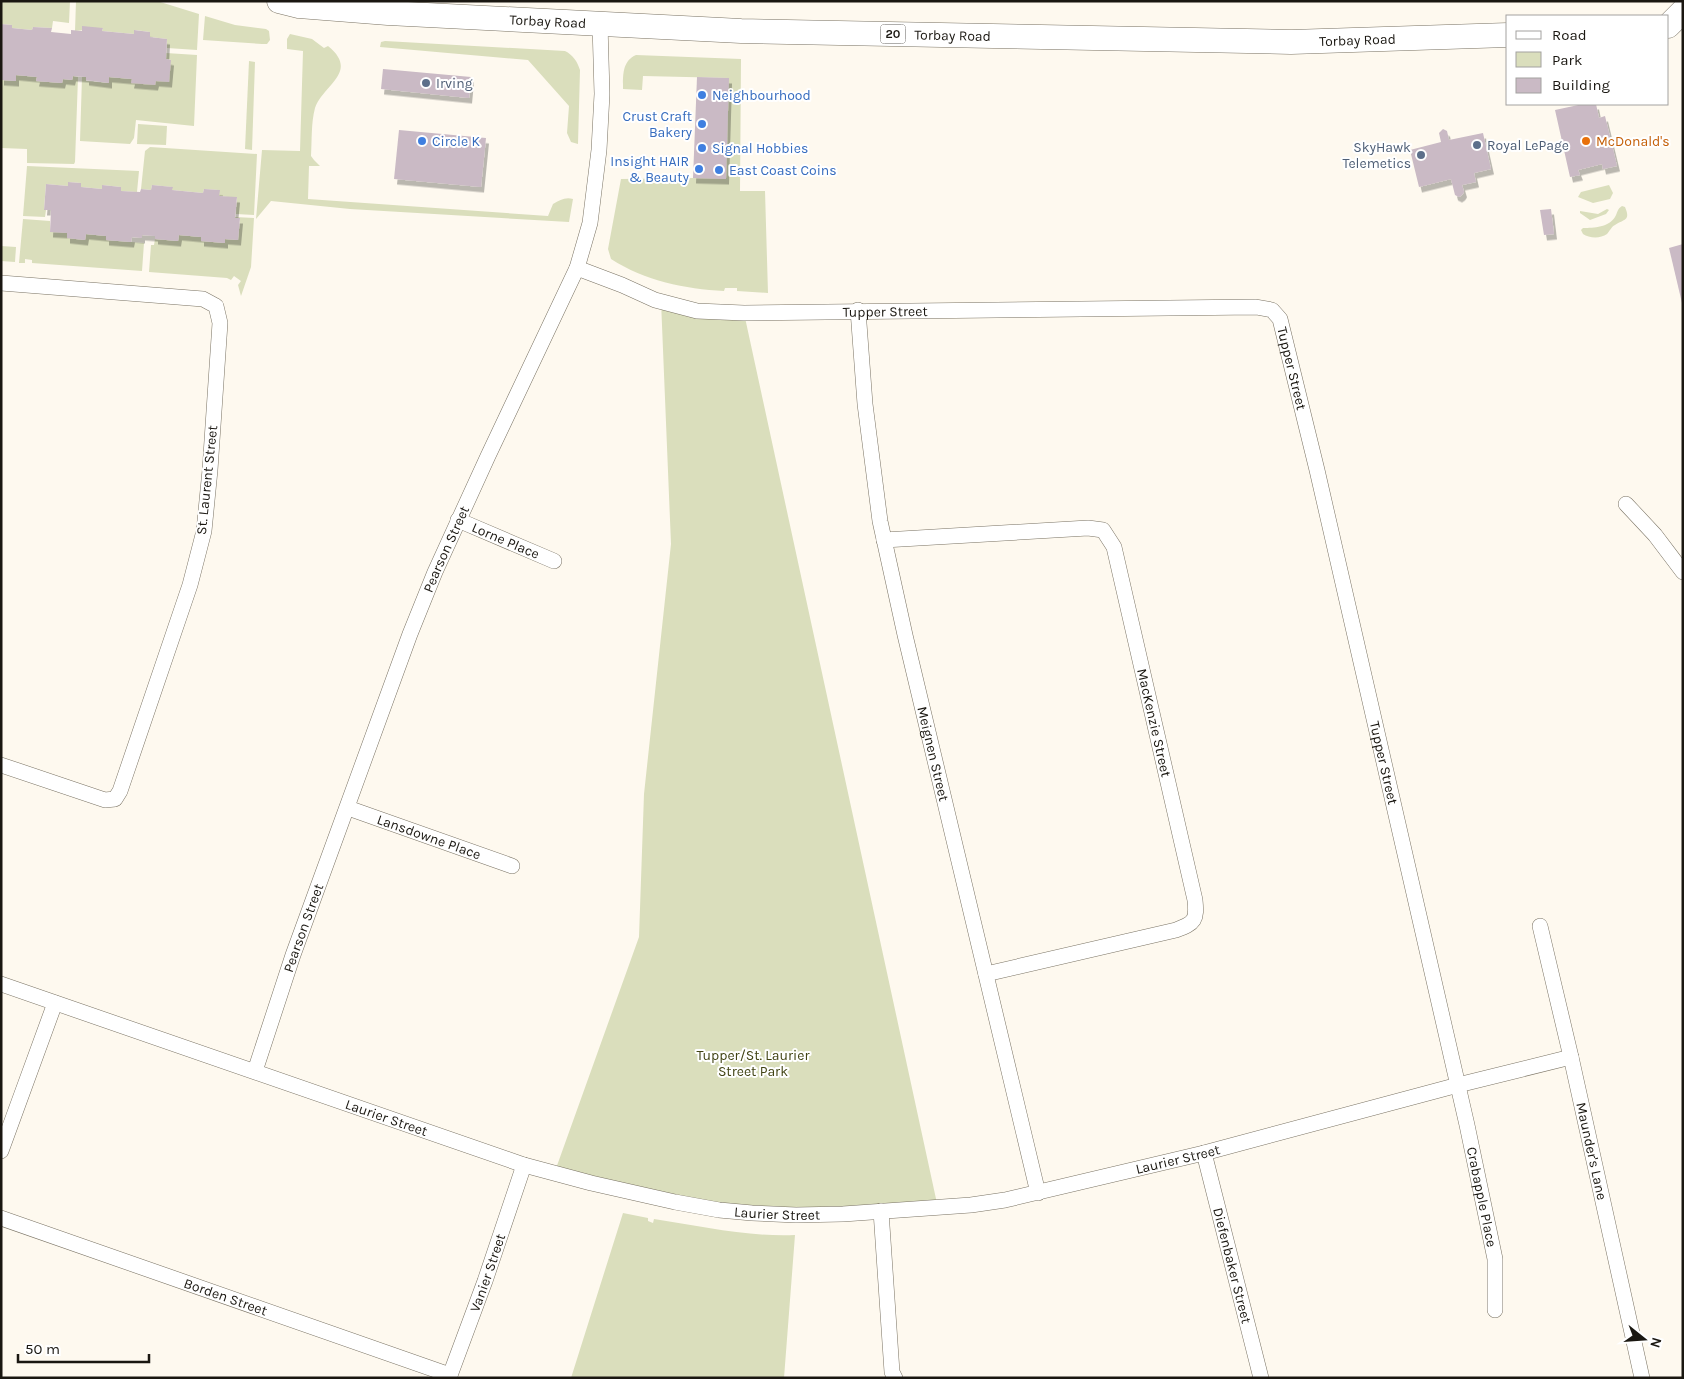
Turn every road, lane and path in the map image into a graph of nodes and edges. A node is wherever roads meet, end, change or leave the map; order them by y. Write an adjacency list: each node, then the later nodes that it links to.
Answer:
1 (278, 1): 3 (main road, Torbay Road / 20)
2 (1683, 11): 5 (main road)
3 (600, 24): 8 (main road, Torbay Road / 20); 10 (street, Pearson Street)
4 (1683, 26): 6 (main road)
5 (1669, 27)
6 (1669, 28)
7 (1669, 29): 9 (main road)
8 (1506, 35)
9 (1683, 37)
10 (577, 268): 12 (street, Tupper Street); 14 (street, Pearson Street)
11 (1, 284): 18 (street, St. Laurent Street)
12 (858, 310): 15 (street, Meignen Street); 27 (street, Tupper Street)
13 (1626, 504): 17 (street)
14 (458, 520): 16 (street, Lorne Place); 19 (street, Pearson Street)
15 (884, 540): 22 (street, Meignen Street); 22 (street, MacKenzie Street)
16 (554, 560)
17 (1683, 572)
18 (1, 765)
19 (348, 808): 20 (street, Lansdowne Place); 26 (street, Pearson Street)
20 (512, 866)
21 (1540, 926): 25 (street, Maunder's Lane)
22 (986, 974): 31 (street, Meignen Street)
23 (1, 984): 24 (street, Laurier Street)
24 (55, 1003): 26 (street, Laurier Street); 28 (street)
25 (1571, 1057): 27 (street, Laurier Street); 38 (street, Maunder's Lane)
26 (255, 1072): 30 (street, Laurier Street)
27 (1458, 1085): 29 (street, Laurier Street); 34 (street, Crabapple Place)
28 (1, 1151)
29 (1204, 1153): 31 (street, Laurier Street); 37 (street, Diefenbaker Street)
30 (524, 1165): 32 (street, Laurier Street); 35 (street, Vanier Street)
31 (1038, 1192): 32 (street, Laurier Street)
32 (880, 1212): 36 (street)
33 (1, 1218): 35 (street, Borden Street)
34 (1495, 1310)
35 (450, 1376)
36 (895, 1378)
37 (1261, 1378)
38 (1642, 1378)

